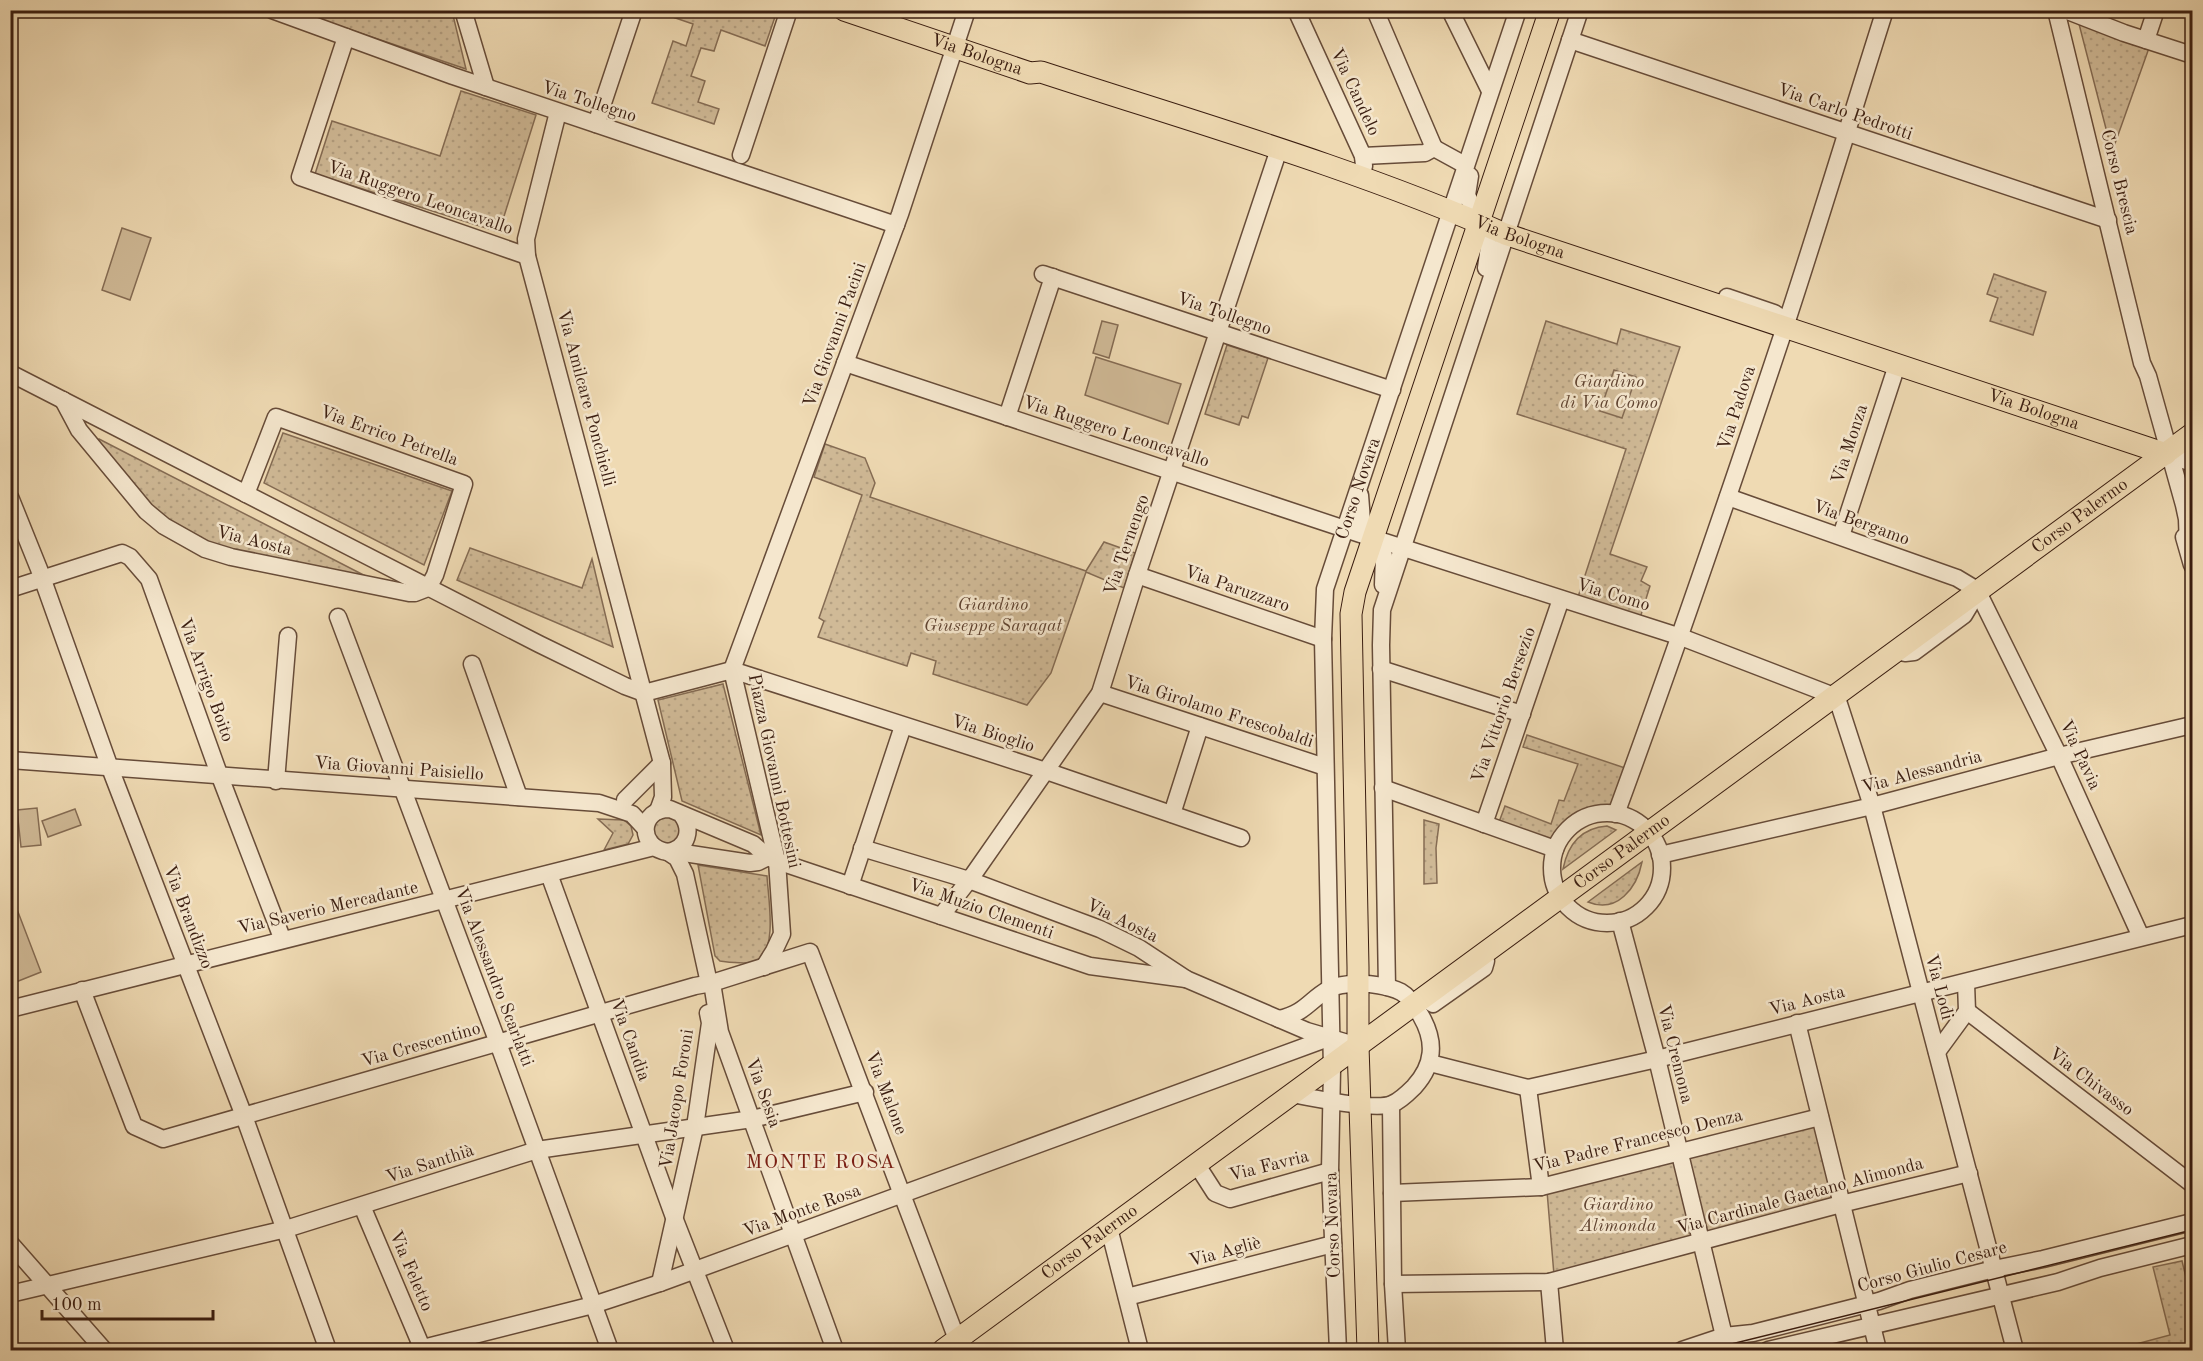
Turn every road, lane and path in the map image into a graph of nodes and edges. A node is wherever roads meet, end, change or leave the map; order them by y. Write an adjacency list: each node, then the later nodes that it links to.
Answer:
1 (272, 10): 18 (street, Via Tollegno)
2 (464, 10): 24 (street)
3 (634, 10): 27 (street)
4 (789, 10): 32 (street)
5 (844, 10): 22 (main road, Via Bologna)
6 (873, 10): 22 (main road, Via Bologna)
7 (967, 10): 22 (street, Via Giovanni Pacini)
8 (1296, 10): 34 (street, Via Candelo)
9 (1375, 10): 30 (street)
10 (1450, 10): 25 (street)
11 (1518, 10): 25 (street, Corso Novara)
12 (1550, 10): 37 (main road, Corso Novara)
13 (1580, 10): 20 (street)
14 (1885, 10): 28 (street, Via Padova)
15 (2056, 10): 36 (street, Corso Brescia)
16 (2065, 10): 21 (street)
17 (2156, 10): 21 (street)
18 (291, 12): 19 (street, Via Tollegno)
19 (346, 37): 24 (street, Via Tollegno); 40 (street, Via Ruggero Leoncavallo)
20 (1570, 40): 28 (street, Via Carlo Pedrotti); 39 (street)
21 (2146, 40): 23 (street)
22 (956, 43): 31 (main road, Via Bologna); 38 (street, Via Giovanni Pacini)
23 (2193, 55)
24 (486, 87): 26 (street, Via Tollegno)
25 (1490, 90): 29 (street, Corso Novara)
26 (558, 112): 27 (street, Via Tollegno); 40 (street, Via Amilcare Ponchielli)
27 (596, 124): 38 (street, Via Tollegno)
28 (1845, 133): 36 (street, Via Carlo Pedrotti); 42 (street, Via Padova)
29 (1474, 138): 33 (street, Corso Novara); 37 (street)
30 (1434, 148): 33 (street); 34 (street, Via Bologna)
31 (1279, 149): 34 (main road, Via Bologna); 43 (street, Via Ternengo)
32 (741, 155)
33 (1465, 165): 35 (street, Corso Novara)
34 (1362, 167): 35 (main road, Via Bologna)
35 (1452, 210): 37 (main road, Via Bologna); 47 (street, Corso Novara)
36 (2108, 220): 51 (street, Corso Brescia)
37 (1478, 222): 39 (main road, Via Bologna); 41 (street); 60 (main road, Corso Novara)
38 (896, 225): 44 (street, Via Giovanni Pacini)
39 (1505, 234): 41 (street); 42 (main road, Via Bologna)
40 (527, 256): 74 (street, Via Amilcare Ponchielli)
41 (1483, 302): 61 (street)
42 (1784, 331): 45 (main road, Via Bologna); 57 (street, Via Padova)
43 (1217, 332): 47 (street, Via Tollegno); 49 (street, Via Tollegno); 53 (street, Via Ternengo)
44 (845, 363): 49 (street, Via Ruggero Leoncavallo); 77 (street, Via Giovanni Pacini)
45 (1897, 366): 51 (main road, Via Bologna); 59 (street, Via Monza)
46 (10, 373): 48 (street)
47 (1392, 390): 54 (street, Corso Novara)
48 (63, 400): 55 (street); 65 (street, Via Aosta)
49 (1007, 417): 53 (street, Via Ruggero Leoncavallo)
50 (2193, 434): 51 (main road, Corso Palermo)
51 (2164, 454): 52 (street, Via Bologna); 62 (street, Corso Brescia); 67 (main road, Corso Palermo)
52 (2193, 463)
53 (1173, 472): 58 (street, Via Ruggero Leoncavallo); 63 (street, Via Ternengo)
54 (1360, 484): 58 (street, Corso Novara); 60 (street)
55 (246, 494): 65 (street); 65 (street, Via Errico Petrella)
56 (10, 497): 64 (street, Via Brandizzo)
57 (1728, 497): 59 (street, Via Bergamo); 72 (street, Via Padova)
58 (1345, 529): 60 (street, Via Ruggero Leoncavallo); 73 (street, Corso Novara)
59 (1841, 536): 67 (street, Via Bergamo)
60 (1374, 538): 61 (street, Via Como); 69 (street); 127 (main road, Corso Novara)
61 (1402, 547): 68 (street, Via Como); 69 (street)
62 (2193, 565)
63 (1137, 575): 73 (street, Via Paruzzaro); 80 (street, Via Ternengo)
64 (42, 578): 66 (street, Via Arrigo Boito); 90 (street, Via Brandizzo); 92 (street, Via Arrigo Boito)
65 (428, 588): 78 (street)
66 (10, 590)
67 (1974, 596): 81 (main road, Corso Palermo); 86 (street, Via Pavia)
68 (1562, 599): 72 (street, Via Como); 82 (street, Via Vittorio Bersezio)
69 (1382, 610): 76 (street)
70 (338, 617): 95 (street, Via Alessandro Scarlatti)
71 (288, 636): 93 (street)
72 (1681, 637): 81 (street, Via Como); 103 (street, Via Padova)
73 (1323, 639): 89 (street, Corso Novara)
74 (634, 655): 78 (street); 79 (street, Via Amilcare Ponchielli)
75 (472, 664): 96 (street, Via Giovanni Paisiello)
76 (1381, 669): 82 (street); 94 (street)
77 (732, 670): 79 (street, Piazza Giovanni Bottesini); 84 (street, Via Bioglio); 112 (street, Piazza Giovanni Bottesini)
78 (601, 675): 79 (street)
79 (644, 693): 88 (street)
80 (1100, 693): 85 (street, Via Girolamo Frescobaldi); 91 (street, Via Ternengo)
81 (1831, 701): 99 (street, Via Lodi); 106 (main road, Corso Palermo)
82 (1522, 714): 104 (street, Via Vittorio Bersezio)
83 (2193, 725): 86 (street, Via Alessandria)
84 (903, 726): 91 (street, Via Bioglio); 108 (street)
85 (1200, 726): 89 (street, Via Girolamo Frescobaldi); 102 (street)
86 (2059, 756): 99 (street, Via Alessandria); 121 (street, Via Pavia)
87 (10, 760): 90 (street, Via Giovanni Paisiello)
88 (662, 763): 97 (street); 100 (street)
89 (1326, 767): 130 (street, Corso Novara)
90 (110, 768): 92 (street, Via Giovanni Paisiello); 123 (street, Via Brandizzo)
91 (1046, 771): 102 (street, Via Bioglio); 114 (street, Via Ternengo)
92 (219, 774): 93 (street, Via Giovanni Paisiello); 122 (street, Via Arrigo Boito)
93 (276, 781): 95 (street, Via Giovanni Paisiello)
94 (1383, 788): 104 (street); 129 (street)
95 (402, 789): 96 (street, Via Giovanni Paisiello); 117 (street, Via Alessandro Scarlatti)
96 (519, 797): 98 (street, Via Giovanni Paisiello)
97 (625, 800): 98 (street, Via Giovanni Paisiello); 100 (street, Via Giovanni Paisiello)
98 (599, 803): 105 (street, Via Giovanni Paisiello)
99 (1872, 806): 111 (street, Via Alessandria); 132 (street, Via Lodi)
100 (658, 810): 101 (street, Piazza Giovanni Bottesini); 105 (street)
101 (681, 814): 110 (street); 112 (street, Piazza Giovanni Bottesini)
102 (1172, 814): 107 (street, Via Bioglio)
103 (1616, 814): 106 (street); 109 (street)
104 (1484, 824): 109 (street)
105 (645, 828): 110 (street)
106 (1649, 833): 111 (street); 116 (main road, Corso Palermo)
107 (1241, 838)
108 (862, 848): 114 (street, Via Aosta); 115 (street)
109 (1555, 849): 116 (street)
110 (666, 850): 112 (street, Piazza Giovanni Bottesini); 113 (street, Via Saverio Mercadante); 126 (street)
111 (1660, 855): 119 (street)
112 (772, 859): 115 (street, Via Muzio Clementi); 124 (street, Piazza Giovanni Bottesini)
113 (549, 874): 117 (street, Via Saverio Mercadante); 136 (street, Via Candia)
114 (969, 880): 118 (street, Via Ternengo); 125 (street, Via Aosta)
115 (850, 886): 118 (street, Via Muzio Clementi)
116 (1561, 898): 119 (street); 133 (main road, Corso Palermo)
117 (444, 901): 122 (street, Via Saverio Mercadante); 140 (street, Via Alessandro Scarlatti)
118 (941, 916): 125 (street, Via Muzio Clementi)
119 (1620, 921): 143 (street, Via Cremona)
120 (2193, 925): 121 (street, Via Aosta)
121 (2141, 937): 128 (street, Via Aosta)
122 (282, 938): 123 (street, Via Saverio Mercadante)
123 (185, 963): 131 (street, Via Saverio Mercadante); 152 (street, Via Brandizzo)
124 (764, 967): 126 (street); 148 (street, Via Malone)
125 (1186, 979): 137 (street, Via Aosta)
126 (708, 983): 136 (street, Via Crescentino); 154 (street, Via Sesia); 155 (street, Via Jacopo Foroni)
127 (1359, 983): 129 (street); 130 (street); 141 (main road, Corso Novara)
128 (1966, 983): 132 (street, Via Aosta); 135 (street)
129 (1387, 987): 133 (street)
130 (1329, 989): 137 (street); 139 (street, Corso Novara)
131 (82, 990): 134 (street, Via Saverio Mercadante); 152 (street, Via Crescentino)
132 (1920, 994): 138 (street, Via Aosta); 142 (street, Via Lodi)
133 (1419, 1001): 141 (main road, Corso Palermo); 144 (street)
134 (10, 1009)
135 (1967, 1011): 142 (street); 162 (street, Via Chivasso)
136 (599, 1014): 140 (street, Via Crescentino); 156 (street, Via Candia)
137 (1279, 1019): 139 (street, Via Aosta)
138 (1797, 1023): 143 (street, Via Aosta); 153 (street)
139 (1331, 1037): 141 (street, Via Aosta); 145 (street, Corso Novara); 165 (street, Via Monte Rosa)
140 (498, 1043): 152 (street, Via Crescentino); 157 (street, Via Alessandro Scarlatti)
141 (1358, 1046): 145 (main road, Corso Palermo); 150 (main road, Corso Novara)
142 (1937, 1052): 161 (street, Via Lodi)
143 (1657, 1059): 147 (street, Via Aosta); 158 (street, Via Cremona)
144 (1430, 1063): 147 (street, Via Aosta); 151 (street)
145 (1332, 1066): 146 (main road, Corso Palermo); 149 (street, Corso Novara)
146 (1300, 1089): 149 (street); 159 (main road, Corso Palermo)
147 (1528, 1089): 163 (street)
148 (865, 1092): 154 (street, Via Santhià); 165 (street, Via Malone)
149 (1332, 1100): 150 (street); 160 (street, Corso Novara)
150 (1361, 1105): 151 (street); 198 (main road, Corso Novara)
151 (1391, 1105): 164 (street)
152 (244, 1116): 171 (street, Via Brandizzo)
153 (1820, 1117): 158 (street, Via Padre Francesco Denza); 166 (street)
154 (752, 1119): 155 (street, Via Santhià); 172 (street, Via Sesia)
155 (695, 1127): 156 (street, Via Santhià); 168 (street, Via Jacopo Foroni)
156 (644, 1134): 157 (street, Via Santhià); 168 (street, Via Candia)
157 (537, 1150): 167 (street, Via Santhià); 186 (street, Via Alessandro Scarlatti)
158 (1679, 1152): 163 (street, Via Padre Francesco Denza); 173 (street, Via Cremona)
159 (1197, 1165): 160 (street, Via Favria); 170 (main road, Corso Palermo)
160 (1330, 1171): 175 (street, Corso Novara)
161 (1969, 1173): 166 (street, Via Cardinale Gaetano Alimonda); 178 (street, Via Lodi)
162 (2193, 1184)
163 (1541, 1187): 164 (street, Via Padre Francesco Denza)
164 (1392, 1193): 181 (street)
165 (903, 1195): 172 (street, Via Monte Rosa); 189 (street, Via Malone)
166 (1841, 1204): 173 (street, Via Cardinale Gaetano Alimonda); 187 (street)
167 (362, 1206): 171 (street, Via Santhià); 192 (street, Via Feletto)
168 (675, 1220): 177 (street, Via Candia); 180 (street, Via Jacopo Foroni)
169 (2193, 1222): 178 (street, Corso Giulio Cesare)
170 (1109, 1228): 185 (street); 189 (main road, Corso Palermo)
171 (286, 1229): 182 (street, Via Santhià); 191 (street, Via Brandizzo)
172 (793, 1236): 177 (street, Via Monte Rosa); 195 (street, Via Sesia)
173 (1700, 1242): 179 (street, Via Cardinale Gaetano Alimonda); 188 (street, Via Cremona)
174 (10, 1244): 182 (street)
175 (1334, 1244): 185 (street, Via Agliè); 197 (street, Corso Novara)
176 (2193, 1245): 183 (street, Corso Giulio Cesare)
177 (696, 1269): 180 (street, Via Monte Rosa); 194 (street, Via Candia)
178 (1994, 1269): 183 (street, Via Lodi); 187 (street, Corso Giulio Cesare)
179 (1549, 1282): 181 (street, Via Cardinale Gaetano Alimonda); 200 (street)
180 (660, 1283): 186 (street, Via Monte Rosa)
181 (1393, 1284): 199 (street)
182 (47, 1285): 184 (street, Via Santhià); 190 (street)
183 (2000, 1291): 187 (street, Corso Giulio Cesare); 204 (street, Via Lodi)
184 (10, 1294)
185 (1127, 1297): 196 (street)
186 (593, 1305): 192 (street, Via Monte Rosa); 193 (street, Via Alessandro Scarlatti)
187 (1869, 1316): 188 (street, Corso Giulio Cesare); 202 (street, Corso Giulio Cesare); 203 (street)
188 (1724, 1336): 201 (street, Corso Giulio Cesare)
189 (954, 1347)
190 (104, 1350)
191 (328, 1350)
192 (420, 1350)
193 (610, 1350)
194 (726, 1350)
195 (835, 1350)
196 (1140, 1350)
197 (1338, 1350)
198 (1368, 1350)
199 (1397, 1350)
200 (1556, 1350)
201 (1682, 1350)
202 (1768, 1350)
203 (1878, 1350)
204 (2015, 1350)

